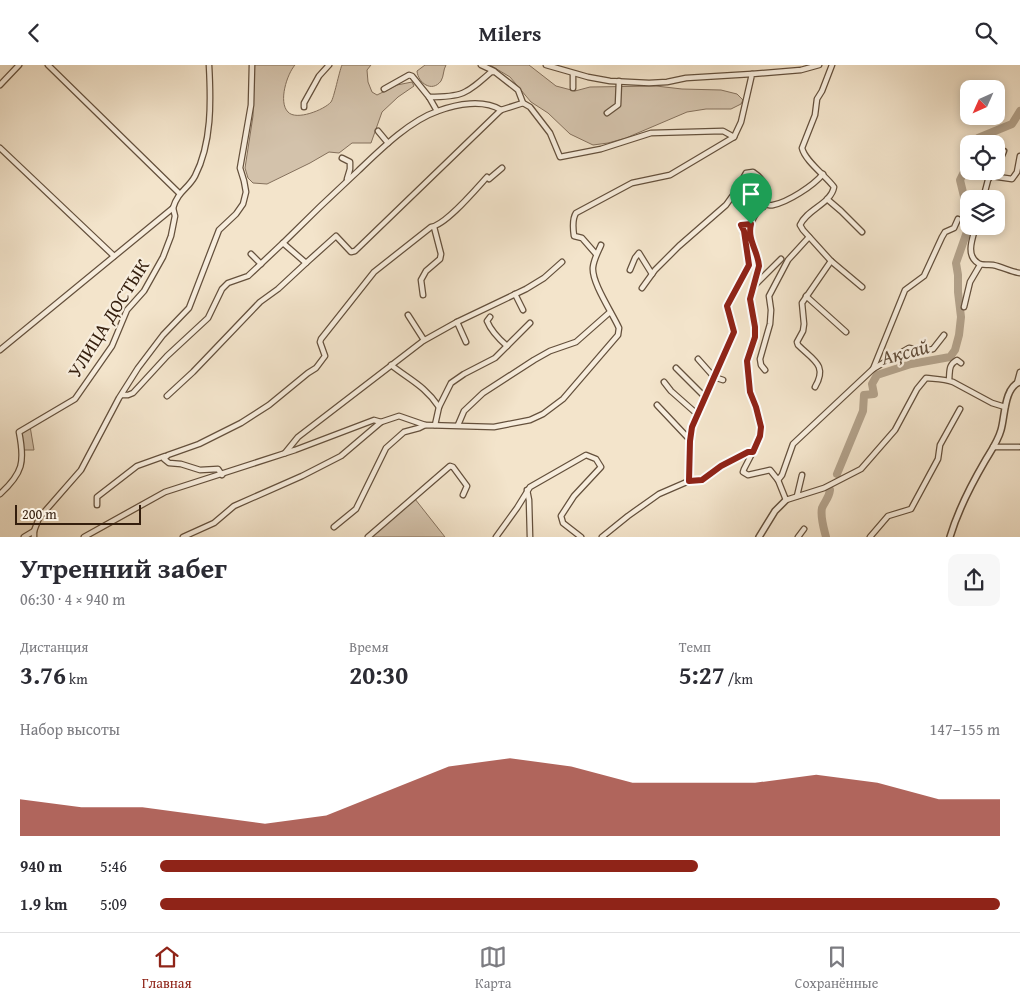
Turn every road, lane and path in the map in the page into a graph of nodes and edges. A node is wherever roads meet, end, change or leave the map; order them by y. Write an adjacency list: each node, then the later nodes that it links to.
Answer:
1 (19, 65): 14 (street)
2 (48, 65): 33 (street)
3 (209, 65): 33 (street)
4 (252, 65): 91 (street)
5 (329, 65): 19 (street)
6 (482, 65): 10 (street)
7 (546, 65): 11 (street)
8 (819, 65): 12 (street)
9 (832, 65): 30 (street)
10 (492, 71): 17 (street); 18 (street)
11 (574, 74): 13 (street); 15 (street)
12 (750, 74): 13 (street); 24 (street)
13 (619, 81): 22 (street)
14 (0, 85)
15 (574, 88)
16 (384, 89): 17 (street)
17 (429, 97): 21 (street)
18 (523, 103): 20 (street); 24 (street)
19 (304, 107)
20 (501, 110): 21 (street); 52 (street)
21 (437, 111): 25 (street)
22 (607, 113)
23 (378, 131): 25 (street)
24 (734, 137): 46 (street)
25 (388, 143): 32 (street)
26 (0, 148): 47 (street)
27 (1020, 157): 31 (street)
28 (342, 158): 32 (street)
29 (502, 168): 39 (street)
30 (823, 174): 34 (street); 36 (street)
31 (1005, 177)
32 (345, 182): 43 (street)
33 (179, 193): 35 (street)
34 (827, 199): 40 (street); 42 (street)
35 (173, 207): 47 (street); 114 (street, УЛИЦА ДОСТЫК)
36 (763, 207): 38 (street); 56 (street)
37 (958, 219): 82 (street)
38 (751, 224): 58 (street); 85 (street)
39 (434, 227): 61 (street); 73 (street)
40 (862, 232)
41 (974, 235): 53 (street)
42 (809, 237): 49 (street); 83 (street)
43 (283, 243): 51 (street); 52 (street)
44 (601, 245): 46 (street)
45 (251, 254): 51 (street)
46 (596, 254): 65 (street)
47 (114, 256): 77 (street)
48 (781, 259): 58 (street)
49 (831, 261): 57 (street); 62 (street)
50 (562, 262): 60 (street)
51 (261, 263): 91 (street)
52 (306, 263): 92 (street)
53 (980, 265): 55 (street); 63 (street)
54 (630, 270): 56 (street)
55 (1020, 273)
56 (652, 274): 59 (street)
57 (862, 287)
58 (752, 288): 106 (street)
59 (642, 289)
60 (515, 294): 64 (street); 68 (street)
61 (423, 295)
62 (806, 296): 70 (street); 90 (street)
63 (964, 307)
64 (523, 310)
65 (610, 312): 102 (street); 102 (street)
66 (408, 315): 72 (street)
67 (490, 317): 75 (street)
68 (457, 322): 72 (street); 74 (street)
69 (530, 323): 75 (street)
70 (846, 332)
71 (944, 335): 82 (street)
72 (424, 340): 80 (street)
73 (320, 342): 76 (street); 108 (street)
74 (466, 342)
75 (507, 346): 95 (street)
76 (316, 348)
77 (0, 350)
78 (698, 359): 85 (street)
79 (961, 363): 87 (street)
80 (391, 365): 95 (street); 107 (street)
81 (676, 368): 93 (street)
82 (873, 369): 111 (street)
83 (765, 370)
84 (1020, 372): 89 (street)
85 (714, 377): 86 (street); 93 (street)
86 (723, 379)
87 (949, 380): 96 (street); 116 (street)
88 (664, 382): 98 (street)
89 (1018, 383): 96 (street)
90 (816, 387)
91 (122, 395): 121 (street)
92 (167, 396)
93 (705, 397): 98 (street)
94 (657, 405): 103 (street)
95 (440, 407): 101 (street)
96 (1005, 407): 104 (street)
97 (960, 409): 132 (street)
98 (697, 414): 103 (street)
99 (381, 422): 100 (street); 107 (street); 124 (street)
100 (425, 425): 101 (street); 119 (street)
101 (435, 425): 102 (street)
102 (458, 425)
103 (690, 441): 112 (street)
104 (993, 447): 105 (street); 133 (street)
105 (1020, 447)
106 (753, 452): 111 (street); 112 (street)
107 (285, 453): 109 (street)
108 (165, 459): 109 (street); 118 (street)
109 (222, 475): 123 (street)
110 (802, 475): 116 (street)
111 (778, 480): 117 (street)
112 (689, 481): 129 (street)
113 (527, 490): 126 (street); 127 (street); 128 (street)
114 (0, 494)
115 (463, 495): 125 (street)
116 (797, 497): 117 (street)
117 (786, 500): 130 (street)
118 (97, 505)
119 (334, 527)
120 (804, 529): 131 (street)
121 (34, 535): 122 (street)
122 (25, 537)
123 (84, 537)
124 (183, 537)
125 (368, 537)
126 (496, 537)
127 (530, 537)
128 (581, 537)
129 (602, 537)
130 (759, 537)
131 (798, 537)
132 (870, 537)
133 (950, 537)

